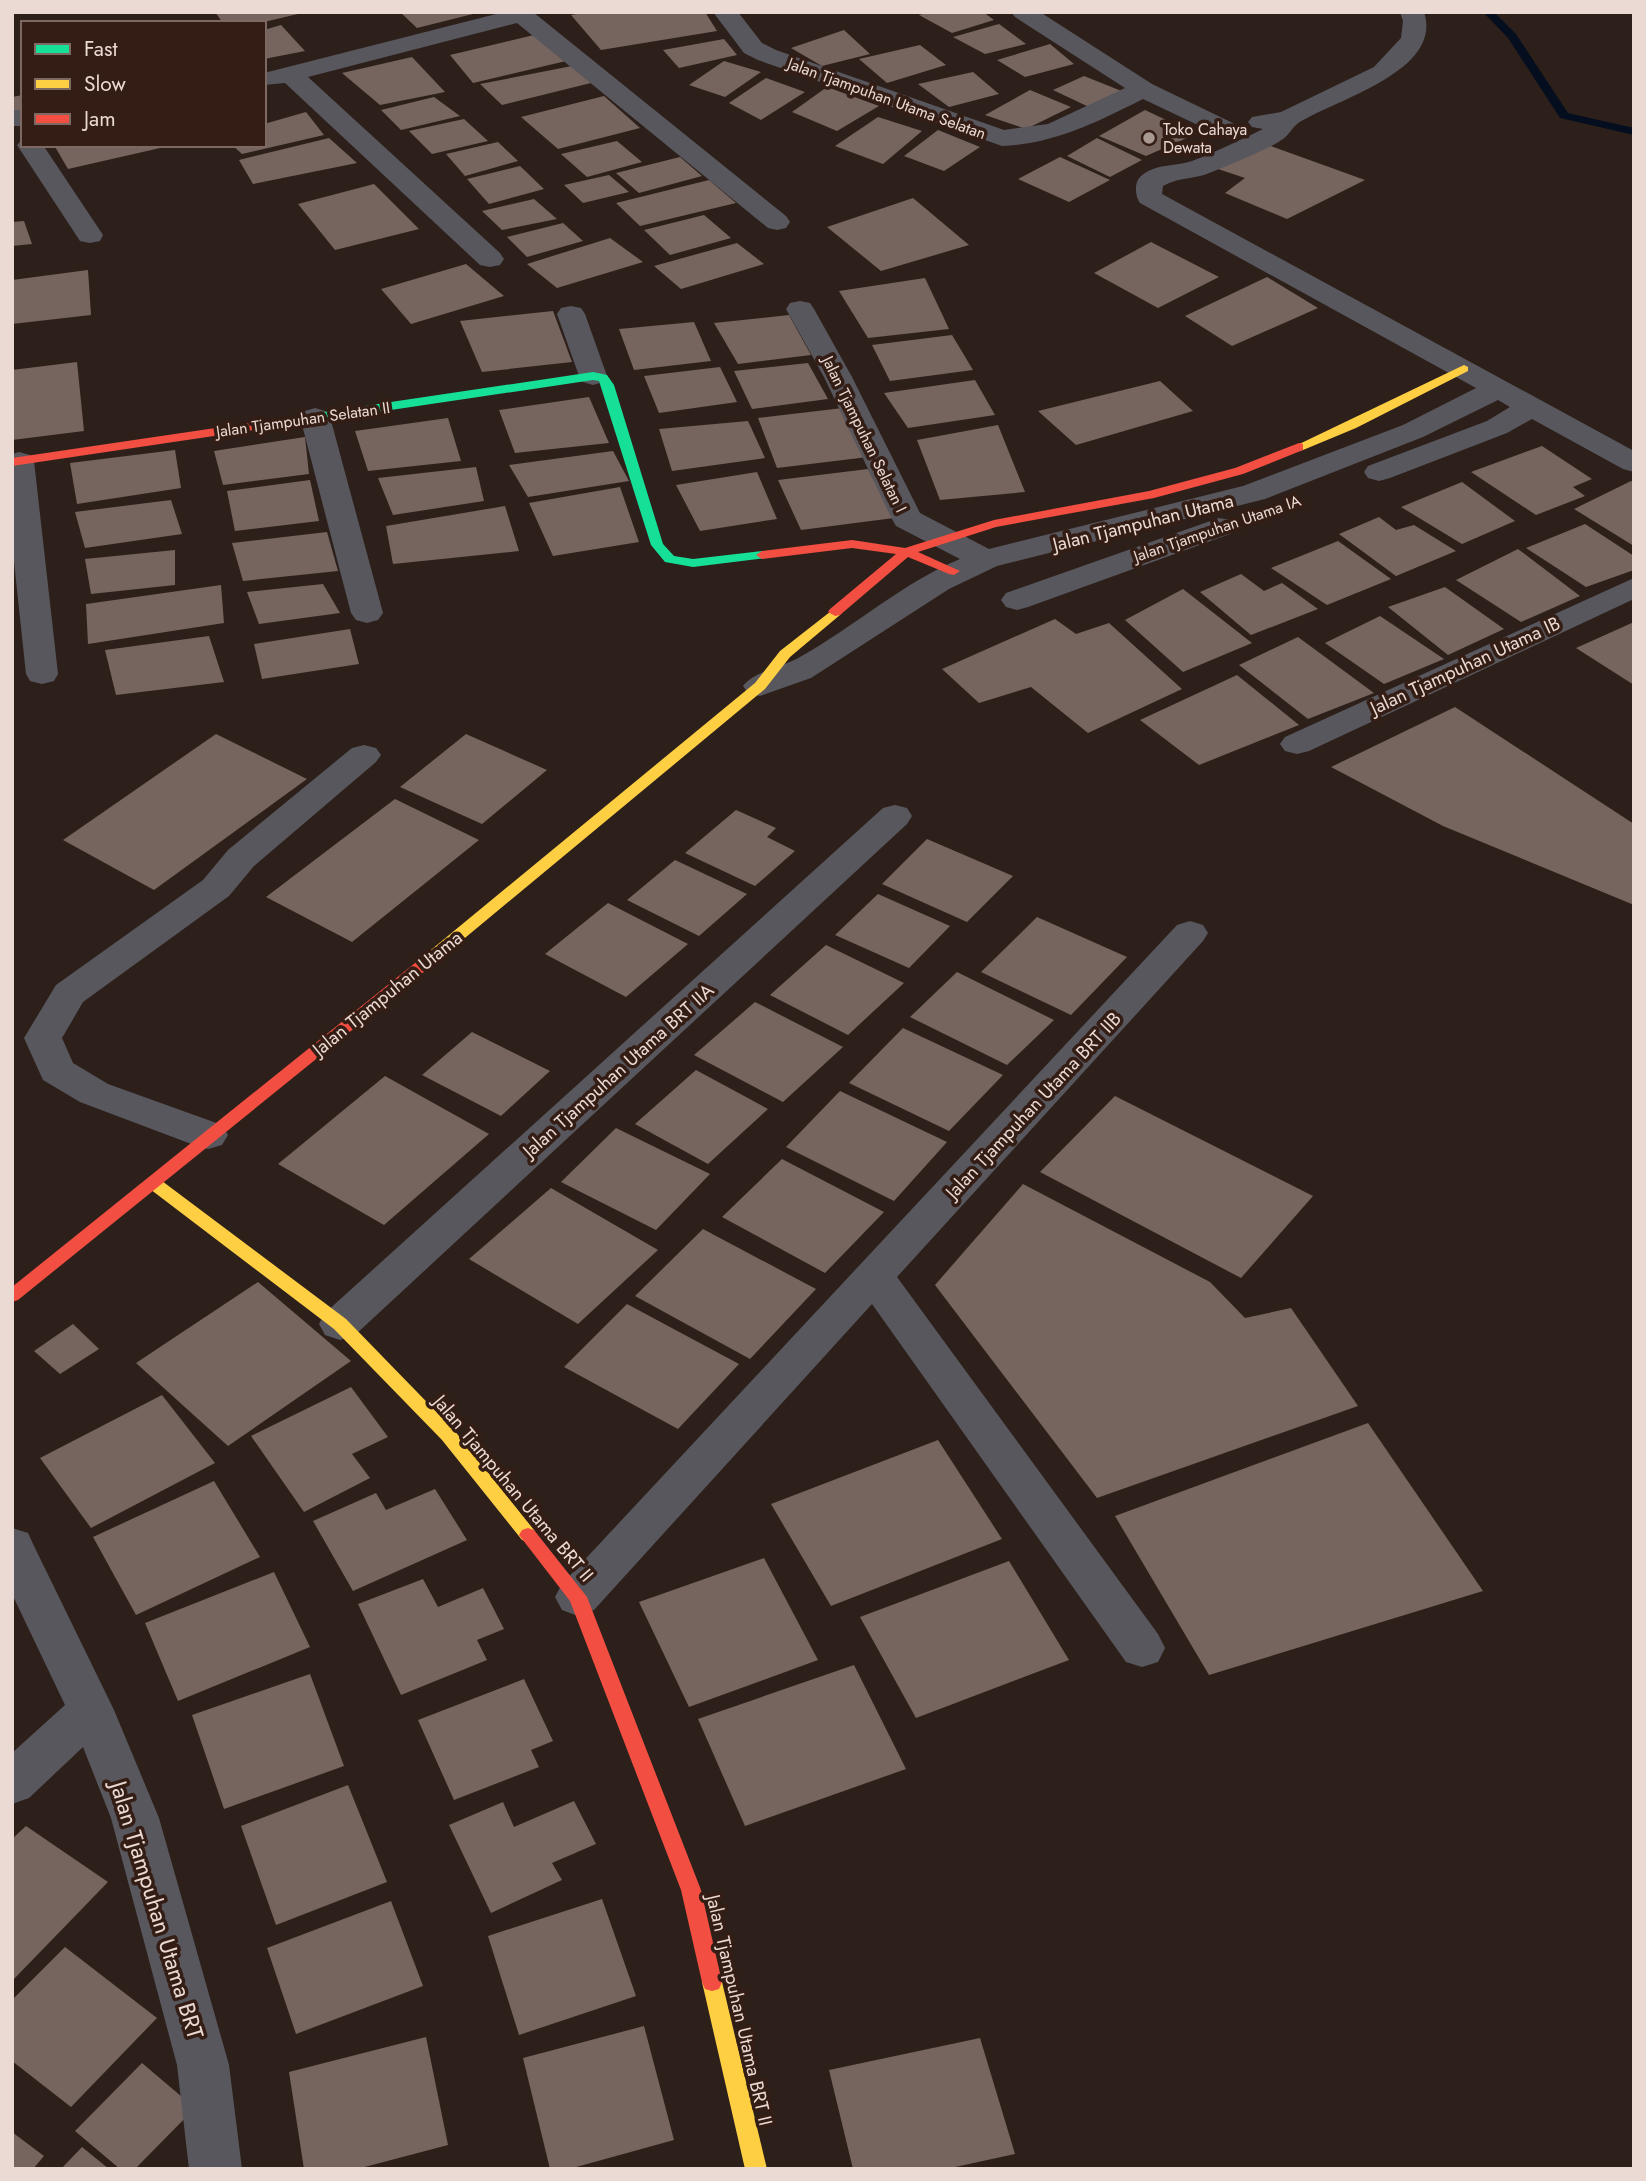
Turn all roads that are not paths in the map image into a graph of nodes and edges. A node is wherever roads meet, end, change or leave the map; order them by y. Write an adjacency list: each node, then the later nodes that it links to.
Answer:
1 (724, 12): 7 (street, Jalan Tjampuhan Utama Selatan)
2 (1023, 12): 7 (street)
3 (1412, 12): 8 (street)
4 (520, 14): 5 (street); 12 (street)
5 (290, 74): 6 (street); 14 (street)
6 (266, 80)
7 (1143, 89): 9 (street)
8 (1287, 118): 9 (street); 11 (street)
9 (1230, 131): 11 (street)
10 (31, 147): 13 (street)
11 (1169, 172): 17 (street)
12 (777, 222)
13 (90, 235)
14 (490, 260)
15 (800, 309): 24 (street, Jalan Tjampuhan Selatan I)
16 (571, 314): 18 (street)
17 (1464, 369): 19 (street); 24 (street, Jalan Tjampuhan Utama)
18 (593, 376): 21 (street, Jalan Tjampuhan Selatan II); 25 (street)
19 (1499, 388): 20 (street); 26 (street, Jalan Tjampuhan Utama)
20 (1533, 406): 23 (street); 29 (street, Jalan Tjampuhan Utama IA)
21 (315, 417): 22 (street, Jalan Tjampuhan Selatan II); 30 (street)
22 (15, 461): 31 (street)
23 (1634, 463)
24 (943, 538): 25 (street, Jalan Tjampuhan Utama); 26 (street, Jalan Tjampuhan Selatan I)
25 (906, 552): 27 (street); 32 (street, Jalan Tjampuhan Utama)
26 (986, 559): 27 (street, Jalan Tjampuhan Utama)
27 (954, 571): 32 (street, Jalan Tjampuhan Utama)
28 (1634, 587): 33 (street, Jalan Tjampuhan Utama IB)
29 (1017, 600)
30 (367, 613)
31 (42, 674)
32 (753, 691): 37 (street, Jalan Tjampuhan Utama)
33 (1297, 744)
34 (364, 755): 37 (street)
35 (895, 816): 41 (street, Jalan Tjampuhan Utama BRT IIA)
36 (1190, 933): 39 (street, Jalan Tjampuhan Utama BRT IIB)
37 (208, 1135): 38 (street, Jalan Tjampuhan Utama)
38 (152, 1182): 40 (street, Jalan Tjampuhan Utama); 41 (street, Jalan Tjampuhan Utama BRT II)
39 (875, 1277): 43 (street, Jalan Tjampuhan Utama BRT IIB); 44 (street)
40 (12, 1296)
41 (340, 1324): 43 (street, Jalan Tjampuhan Utama BRT II)
42 (12, 1546): 45 (street, Jalan Tjampuhan Utama BRT)
43 (578, 1597): 48 (street, Jalan Tjampuhan Utama BRT II)
44 (1142, 1648)
45 (91, 1710): 46 (street); 47 (street, Jalan Tjampuhan Utama BRT)
46 (12, 1783)
47 (216, 2169)
48 (756, 2169)

